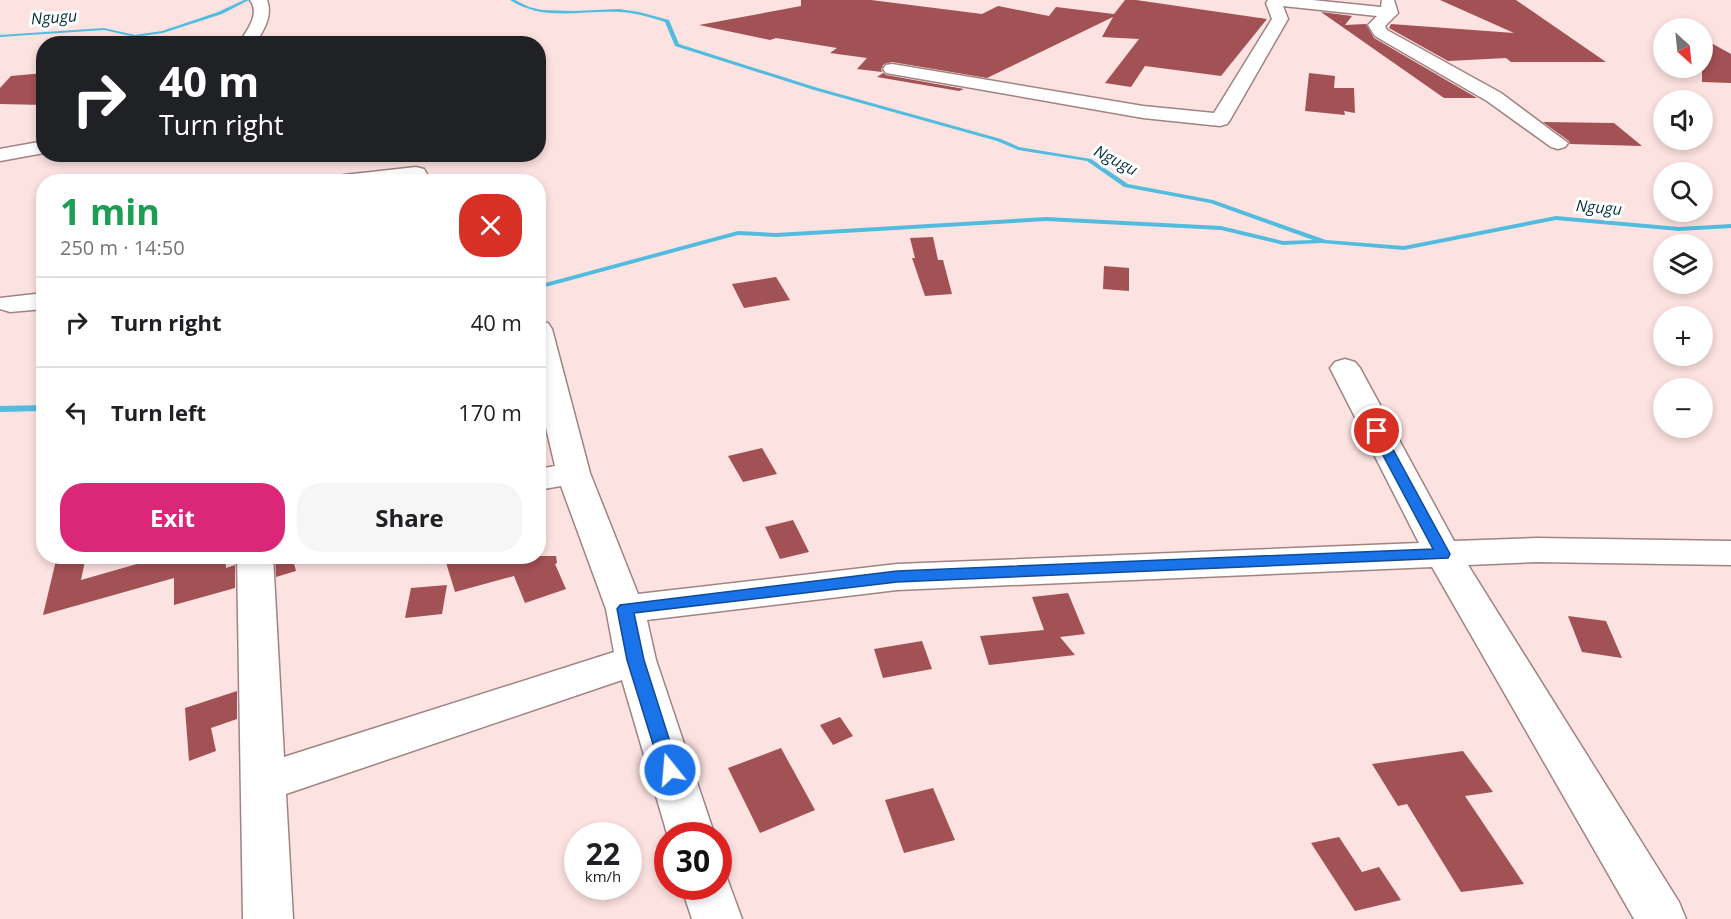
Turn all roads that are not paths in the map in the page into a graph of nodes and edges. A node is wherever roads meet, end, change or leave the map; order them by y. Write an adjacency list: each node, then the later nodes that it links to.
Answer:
1 (260, 3): 3 (street)
2 (1389, 6): 4 (street); 5 (street)
3 (252, 36)
4 (892, 69)
5 (1558, 143)
6 (36, 148): 7 (street)
7 (0, 155)
8 (36, 302): 9 (street)
9 (10, 304)
10 (1345, 368): 14 (street)
11 (546, 394): 12 (street)
12 (556, 476): 16 (street)
13 (1731, 553): 14 (street)
14 (1443, 554): 16 (street); 23 (street)
15 (255, 564): 18 (street)
16 (625, 609): 17 (street)
17 (636, 660): 18 (street); 19 (street)
18 (262, 783): 21 (street)
19 (686, 822)
20 (711, 900): 22 (street)
21 (268, 919)
22 (717, 919)
23 (1661, 919)

